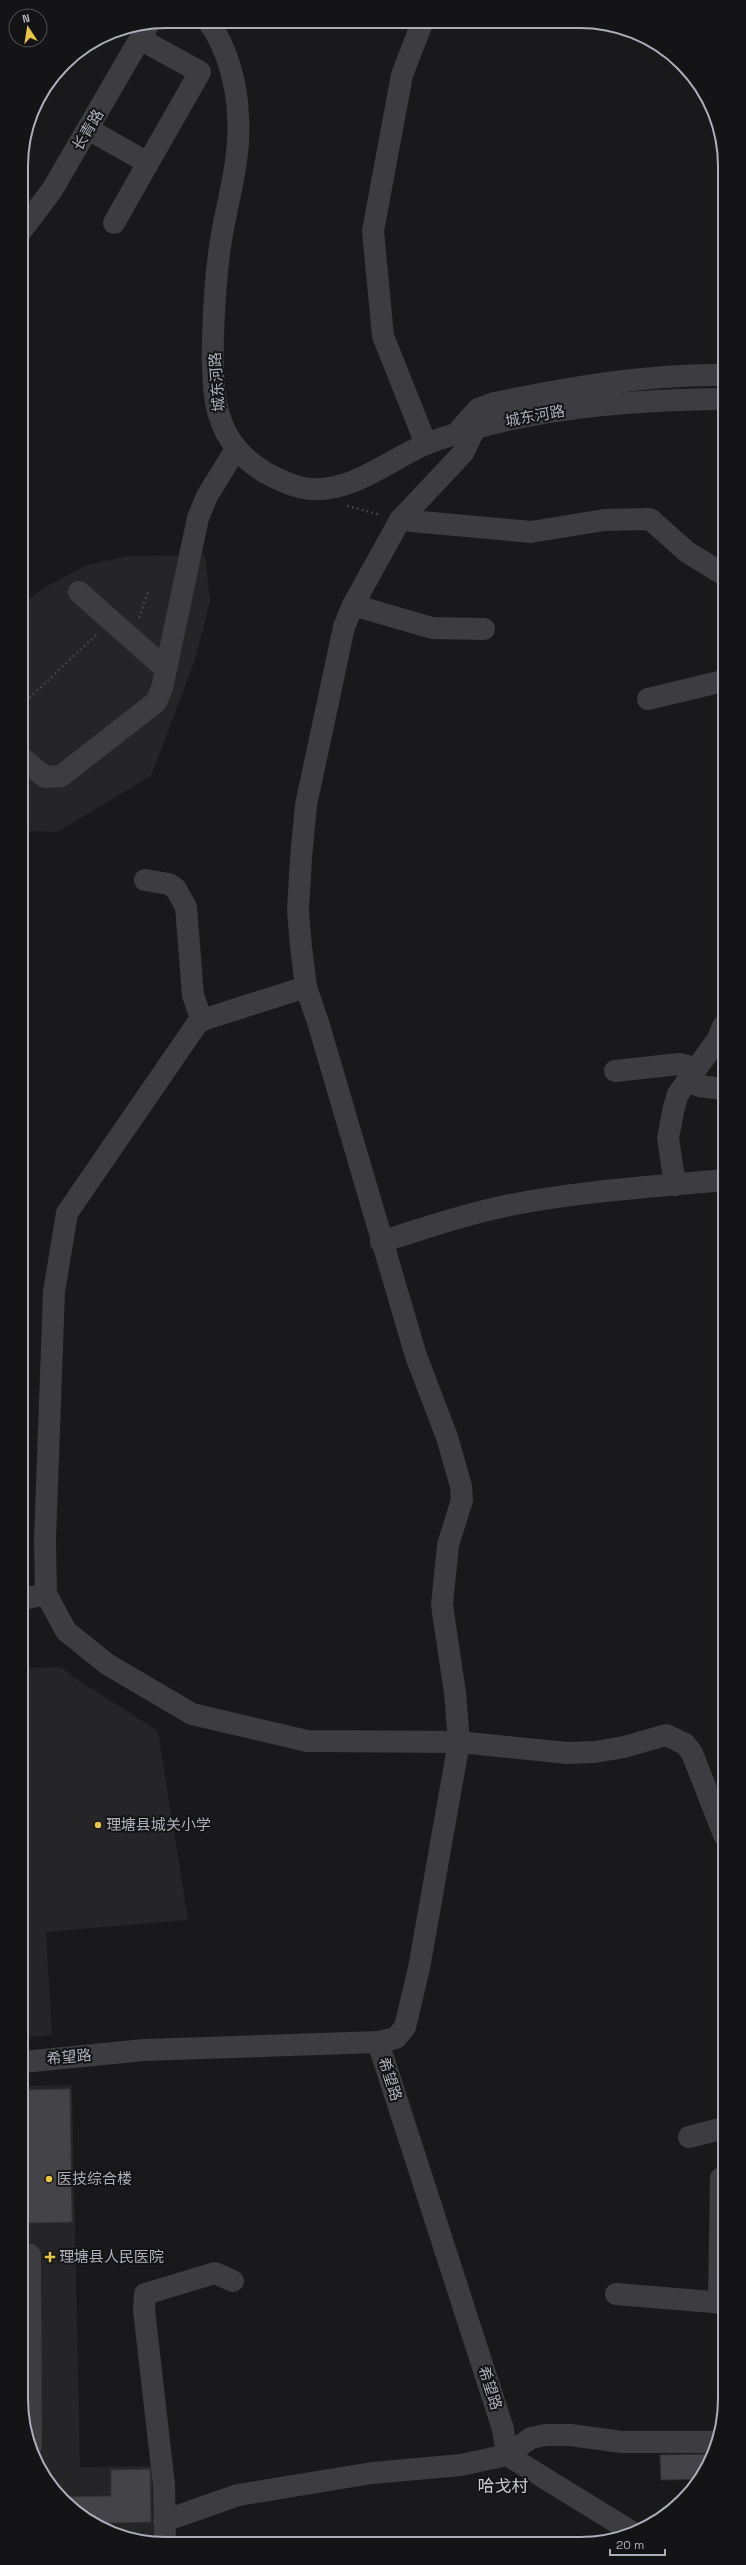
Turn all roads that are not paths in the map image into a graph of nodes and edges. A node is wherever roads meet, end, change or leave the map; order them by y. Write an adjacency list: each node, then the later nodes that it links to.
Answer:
1 (212, 28): 12 (street, 城东河路)
2 (420, 28): 11 (street)
3 (144, 32): 4 (street, 长青路); 5 (street)
4 (88, 129): 5 (street); 6 (street, 长青路)
5 (148, 163): 7 (street)
6 (28, 222)
7 (114, 223)
8 (718, 375): 10 (street)
9 (718, 399): 10 (street, 城东河路)
10 (466, 431): 11 (street, 城东河路); 13 (street)
11 (426, 444): 12 (street, 城东河路)
12 (236, 449): 18 (street)
13 (400, 520): 14 (street); 16 (street)
14 (718, 571)
15 (79, 592): 18 (street)
16 (353, 605): 17 (street); 23 (street)
17 (484, 629)
18 (166, 669): 21 (street)
19 (718, 682): 20 (street)
20 (648, 699)
21 (28, 763)
22 (145, 880): 24 (street)
23 (306, 987): 24 (street); 31 (street)
24 (202, 1021): 32 (street)
25 (718, 1038): 27 (street)
26 (615, 1071): 27 (street)
27 (692, 1075): 28 (street); 30 (street)
28 (718, 1088)
29 (718, 1181): 30 (street)
30 (675, 1185): 31 (street)
31 (382, 1242): 34 (street)
32 (46, 1594): 33 (street); 34 (street)
33 (28, 1598)
34 (459, 1742): 35 (street); 36 (street)
35 (718, 1819)
36 (378, 2042): 37 (street, 希望路); 46 (street, 希望路)
37 (28, 2062)
38 (718, 2130): 39 (street)
39 (689, 2138)
40 (30, 2255): 44 (street)
41 (233, 2281): 48 (street)
42 (616, 2294): 43 (street)
43 (718, 2303)
44 (31, 2426)
45 (711, 2442): 46 (street)
46 (507, 2455): 47 (street); 48 (street)
47 (627, 2529)
48 (165, 2531)

